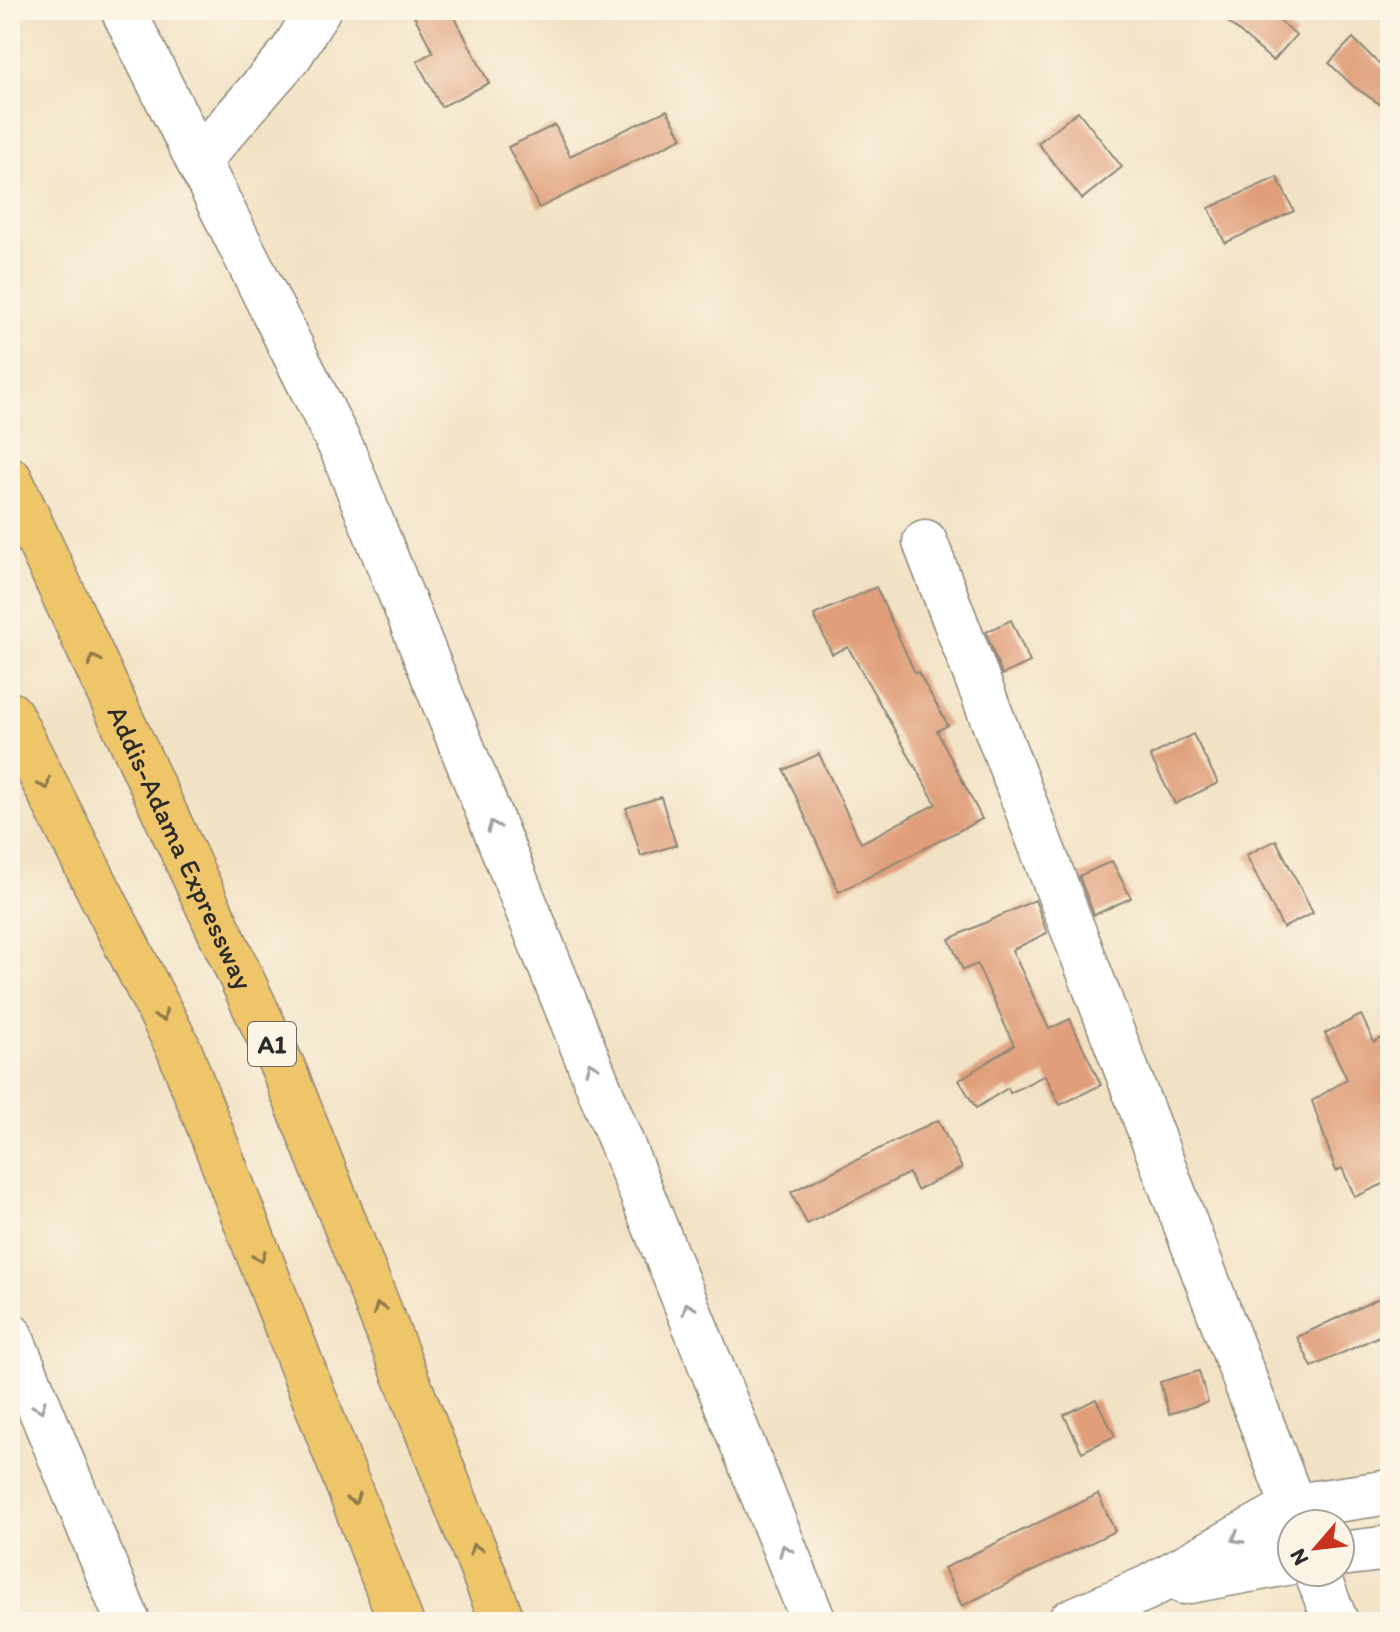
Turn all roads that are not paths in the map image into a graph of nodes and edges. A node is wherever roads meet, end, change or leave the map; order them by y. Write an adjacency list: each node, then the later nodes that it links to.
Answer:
1 (123, 10): 3 (street)
2 (318, 10): 3 (street)
3 (198, 161): 20 (street, one-way to 3)
4 (10, 479): 19 (highway, Addis-Adama Expressway / A1, one-way to 4)
5 (925, 542): 9 (street)
6 (10, 714): 18 (highway, one-way to 18)
7 (10, 1335): 17 (street, one-way to 17)
8 (1390, 1492): 10 (street)
9 (1295, 1508)
10 (1326, 1508)
11 (1276, 1526): 15 (street, one-way to 15)
12 (1390, 1548): 13 (street)
13 (1356, 1552)
14 (1276, 1565): 15 (street)
15 (1147, 1588): 21 (street)
16 (1322, 1588): 22 (street)
17 (128, 1622)
18 (401, 1622)
19 (503, 1622)
20 (814, 1622)
21 (1069, 1622)
22 (1336, 1622)

